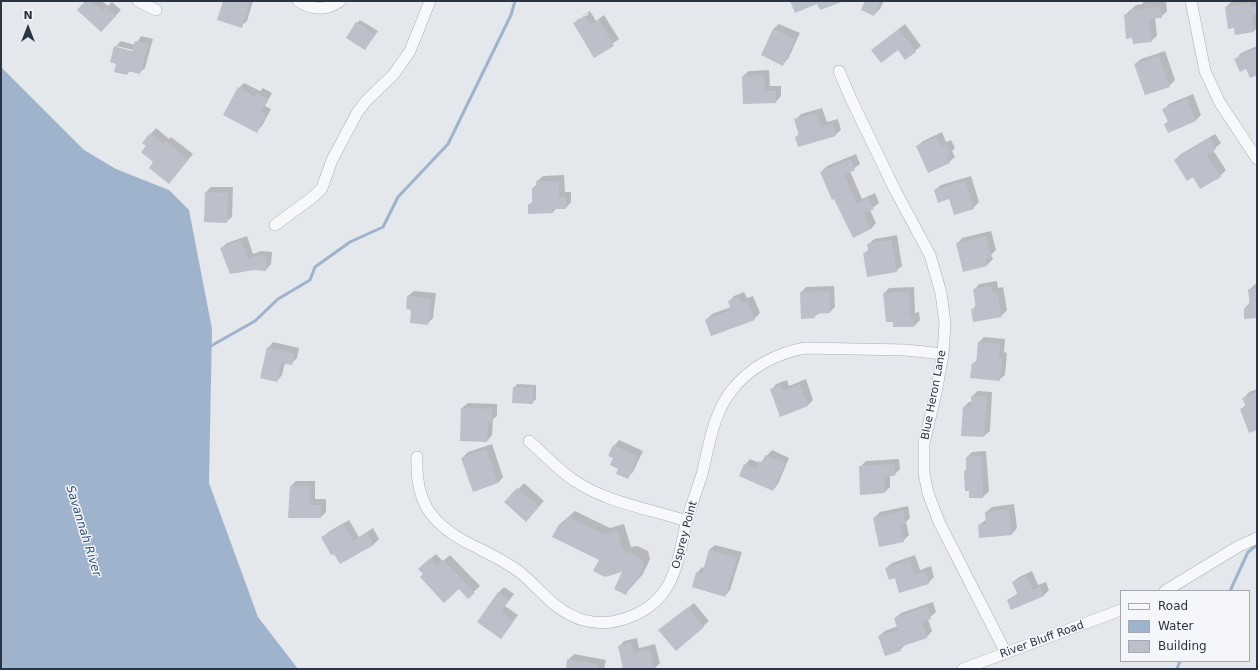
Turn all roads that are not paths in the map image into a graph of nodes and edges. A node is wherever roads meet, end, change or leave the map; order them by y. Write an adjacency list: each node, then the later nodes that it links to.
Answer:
1 (138, 1): 6 (street)
2 (298, 1): 3 (street)
3 (340, 1)
4 (430, 1): 9 (street)
5 (1191, 1): 8 (street)
6 (156, 10)
7 (839, 71): 10 (street, Blue Heron Lane)
8 (1257, 159)
9 (274, 225)
10 (943, 354): 13 (street, Osprey Point); 17 (street, Blue Heron Lane)
11 (529, 441): 13 (street)
12 (417, 457): 13 (street, Osprey Point)
13 (687, 521)
14 (1257, 538): 15 (street)
15 (1167, 590)
16 (1120, 610): 17 (street, River Bluff Road)
17 (1006, 653): 18 (street, River Bluff Road)
18 (963, 669)

